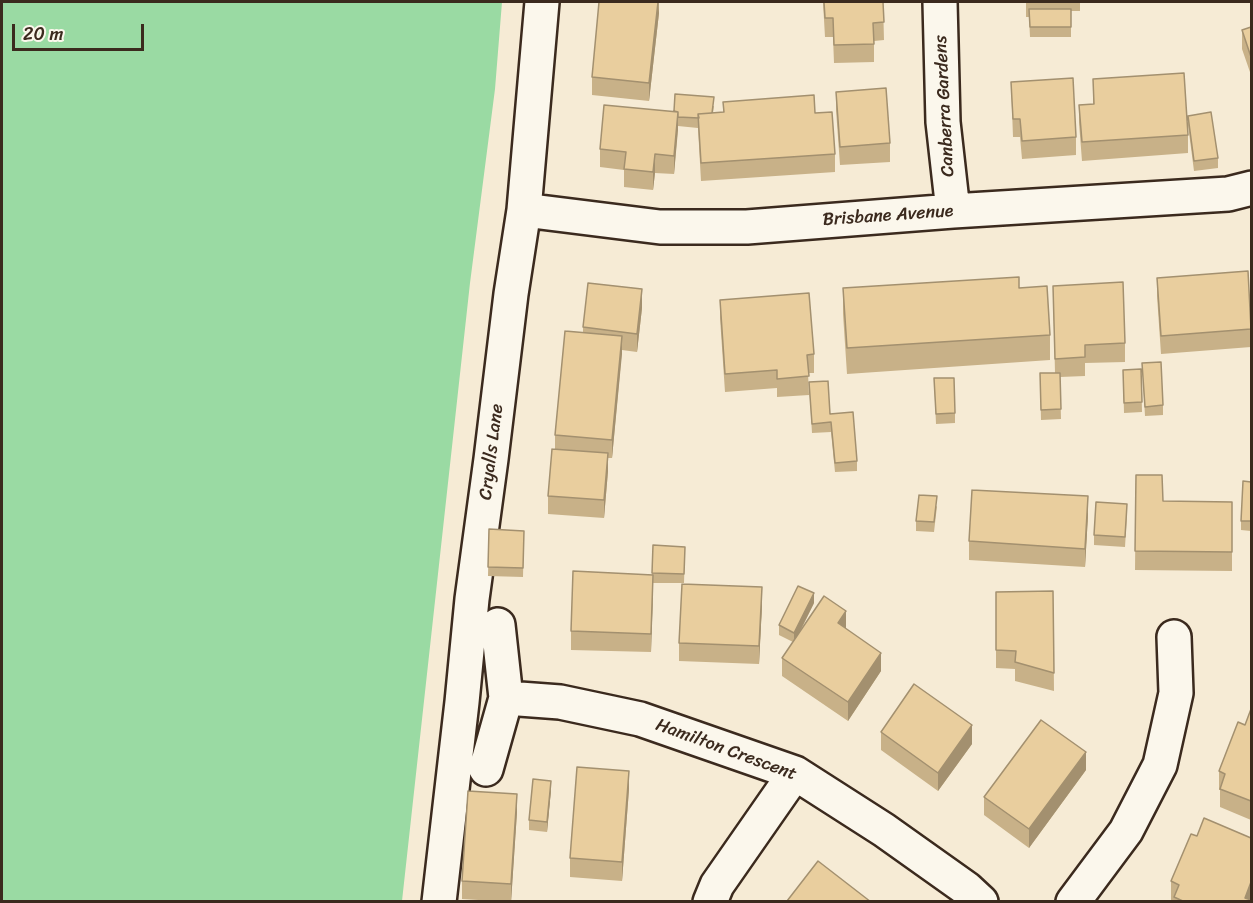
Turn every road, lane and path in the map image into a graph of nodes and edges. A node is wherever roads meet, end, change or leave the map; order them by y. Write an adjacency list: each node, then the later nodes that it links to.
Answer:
1 (542, 2): 4 (street, Cryalls Lane)
2 (940, 2): 5 (street, Canberra Gardens)
3 (1251, 188): 5 (street, Brisbane Avenue)
4 (524, 210): 5 (street, Brisbane Avenue); 11 (street, Cryalls Lane)
5 (953, 211)
6 (498, 625): 8 (street)
7 (1174, 637): 14 (street)
8 (507, 698): 9 (street); 10 (street, Hamilton Crescent)
9 (486, 769)
10 (795, 773): 12 (street); 13 (street, Hamilton Crescent)
11 (438, 902)
12 (710, 902)
13 (981, 902)
14 (1072, 902)

